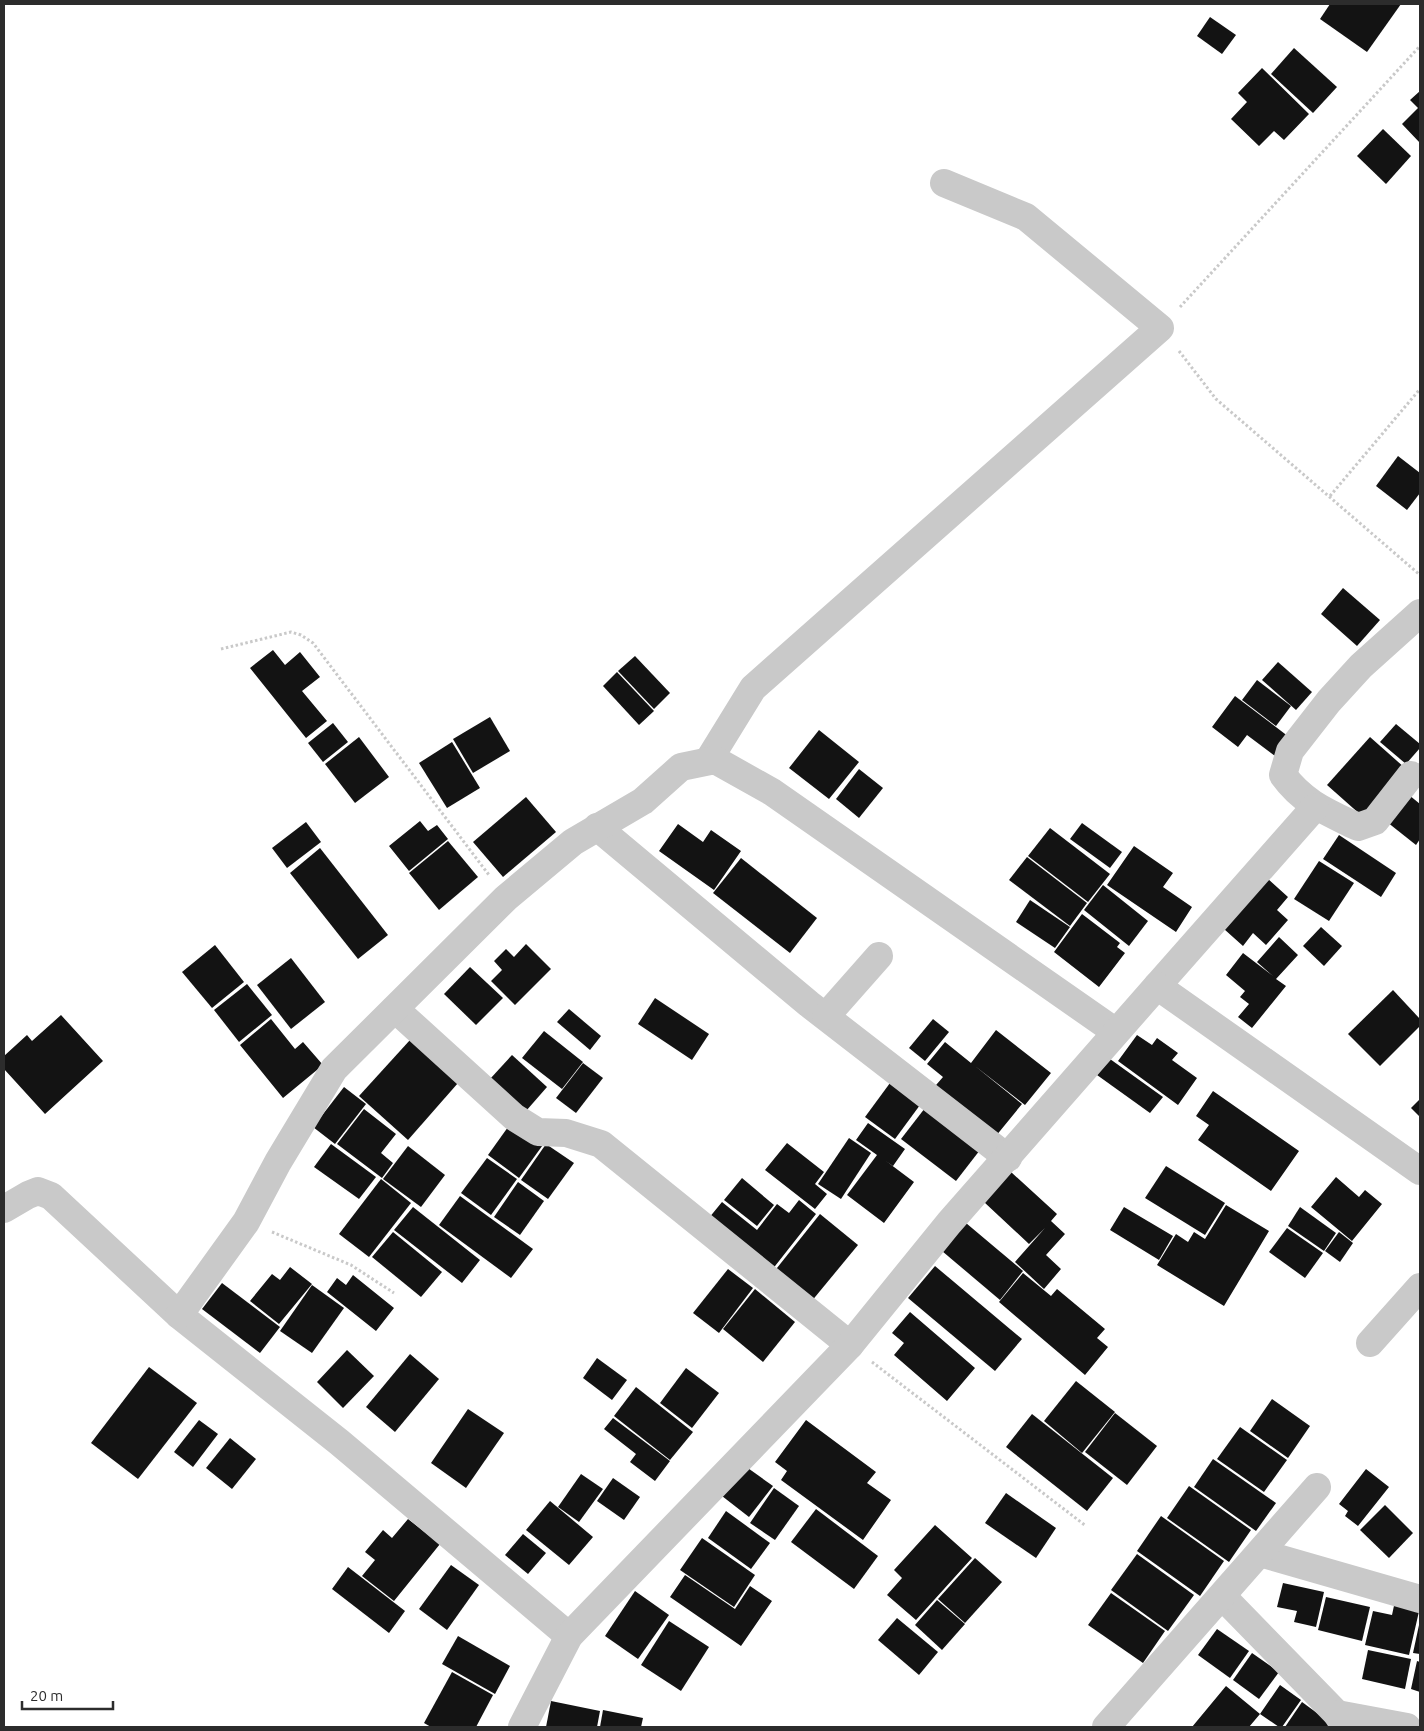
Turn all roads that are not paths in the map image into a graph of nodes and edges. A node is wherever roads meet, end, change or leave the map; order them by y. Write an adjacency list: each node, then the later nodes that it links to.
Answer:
1 (944, 183): 3 (street)
2 (1420, 613): 5 (street)
3 (708, 762): 6 (street); 11 (street)
4 (1411, 775): 5 (street)
5 (1315, 807): 8 (street)
6 (597, 827): 9 (street); 10 (street)
7 (879, 956): 10 (street)
8 (1157, 986): 11 (street); 13 (street)
9 (394, 1009): 16 (street); 18 (street)
10 (826, 1016): 12 (street)
11 (1116, 1032): 12 (street)
12 (1008, 1158): 18 (street)
13 (1420, 1171)
14 (4, 1209): 16 (street)
15 (1420, 1287): 17 (street)
16 (178, 1315): 23 (street)
17 (1370, 1343)
18 (850, 1345): 23 (street)
19 (1317, 1487): 20 (street)
20 (1260, 1552): 21 (street); 22 (street)
21 (1222, 1596): 24 (street); 25 (street)
22 (1420, 1599)
23 (569, 1636): 26 (street)
24 (1341, 1721): 27 (street)
25 (1117, 1723)
26 (522, 1727)
27 (1407, 1727)

